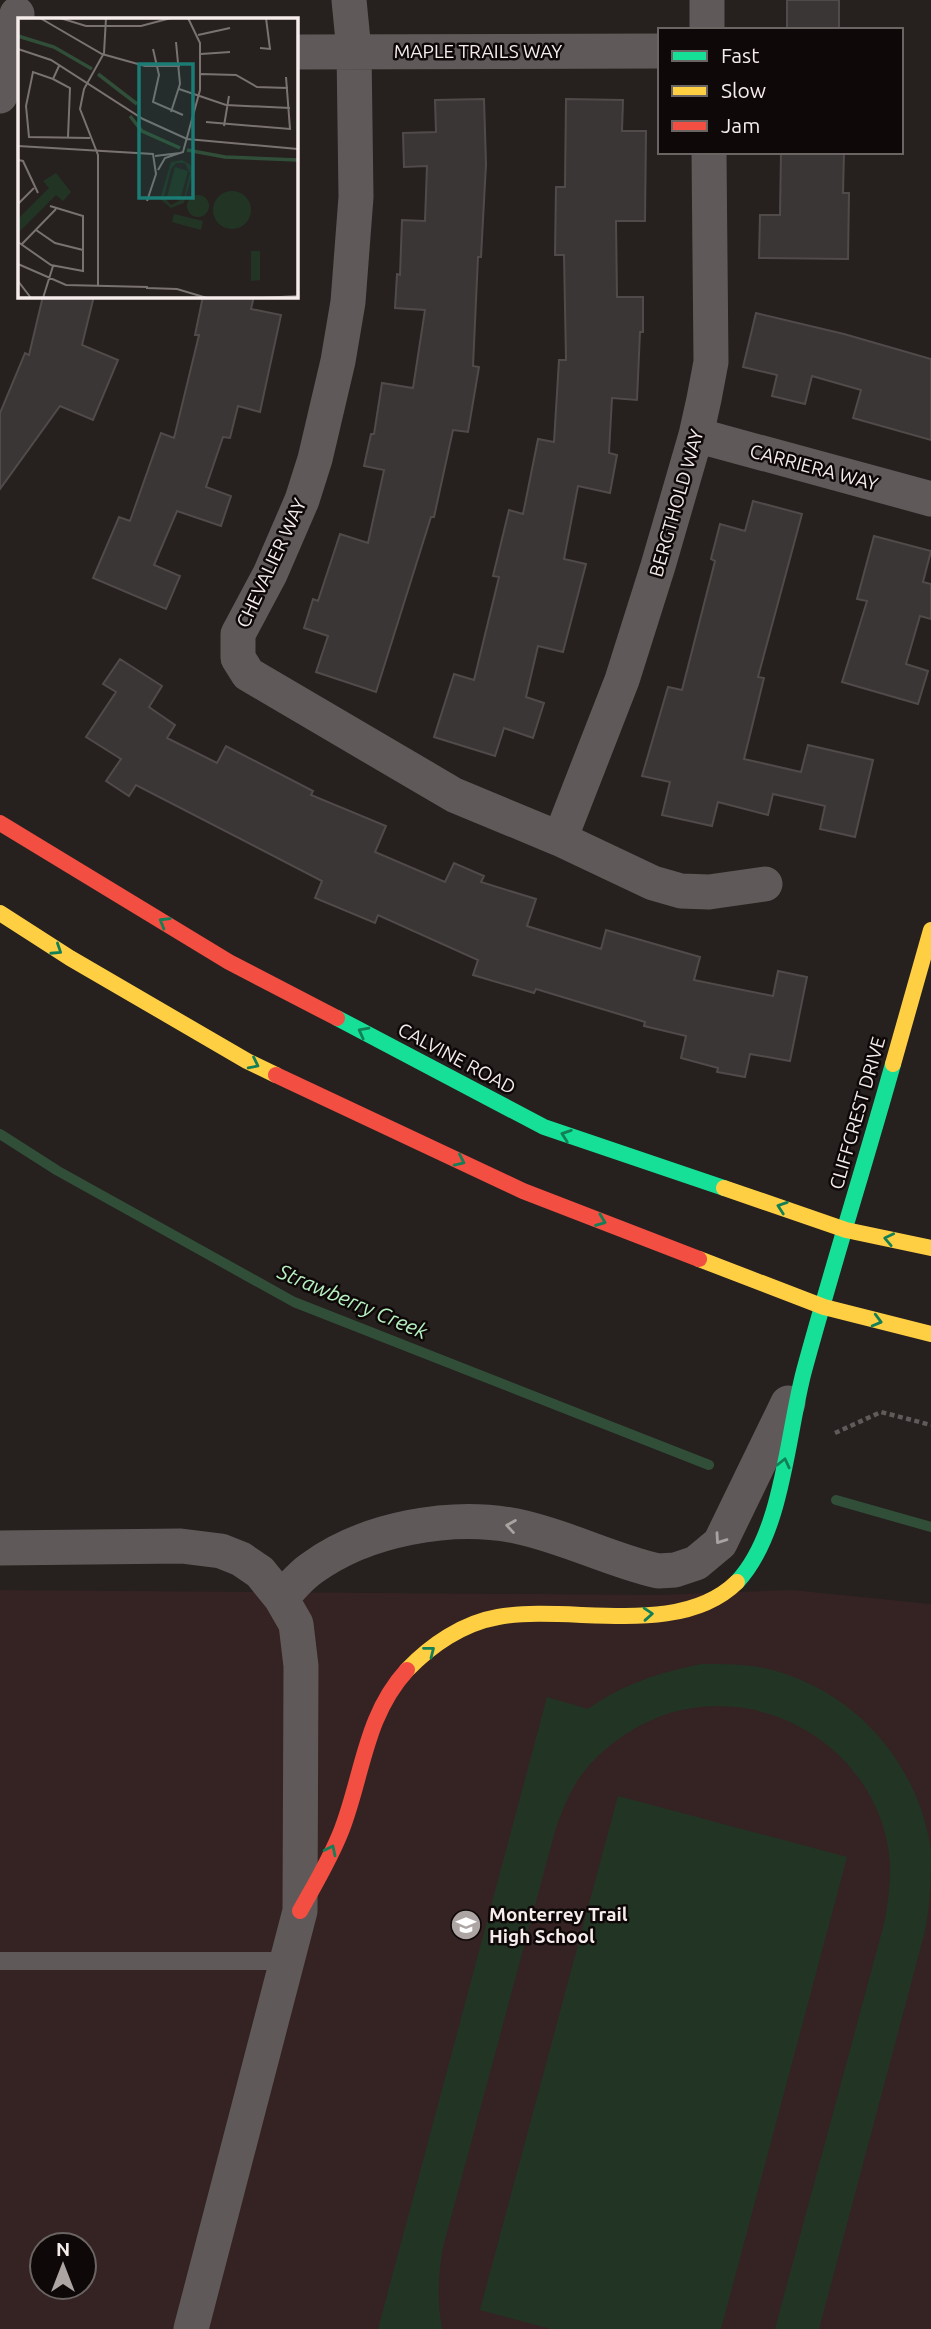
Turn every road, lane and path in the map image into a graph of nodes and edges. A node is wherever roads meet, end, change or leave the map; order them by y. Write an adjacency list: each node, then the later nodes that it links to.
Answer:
1 (349, 0): 5 (street, CHEVALIER WAY)
2 (707, 0): 4 (street)
3 (18, 14): 8 (street)
4 (707, 28)
5 (355, 51): 6 (street, MAPLE TRAILS WAY); 7 (street, MAPLE TRAILS WAY); 13 (street, CHEVALIER WAY)
6 (658, 51)
7 (298, 52)
8 (0, 96)
9 (709, 154): 10 (street, BERGTHOLD WAY)
10 (696, 435): 11 (street, CARRIERA WAY); 13 (street, BERGTHOLD WAY)
11 (931, 499)
12 (0, 822): 17 (main road, CALVINE ROAD, one-way to 12)
13 (560, 839): 14 (street, CHEVALIER WAY)
14 (765, 884)
15 (0, 913): 19 (main road, one-way to 19)
16 (931, 930): 17 (main road, CLIFFCREST DRIVE)
17 (846, 1230): 18 (main road, CALVINE ROAD, one-way to 17); 19 (main road, CLIFFCREST DRIVE)
18 (931, 1248)
19 (824, 1307): 20 (main road, one-way to 20); 21 (main road, CLIFFCREST DRIVE)
20 (931, 1334)
21 (806, 1369): 25 (street, one-way to 25); 26 (main road, CLIFFCREST DRIVE, one-way to 21)
22 (931, 1424): 23 (path)
23 (835, 1433)
24 (0, 1548): 25 (street)
25 (281, 1598): 26 (street)
26 (300, 1911): 28 (street)
27 (0, 1961): 28 (lane)
28 (287, 1961): 29 (street)
29 (191, 2329)

